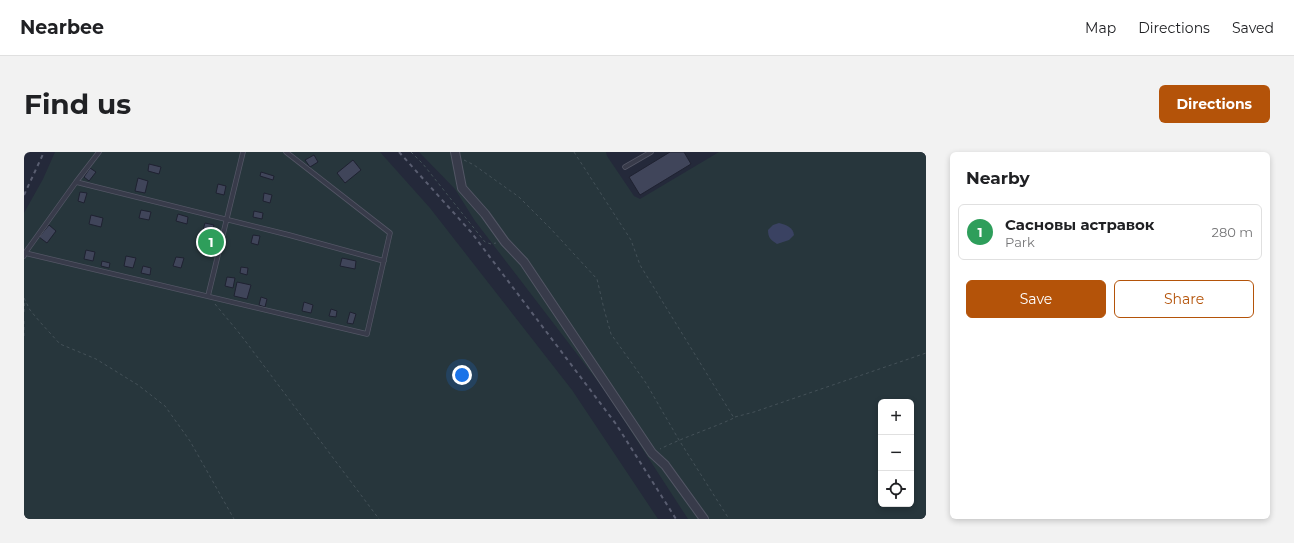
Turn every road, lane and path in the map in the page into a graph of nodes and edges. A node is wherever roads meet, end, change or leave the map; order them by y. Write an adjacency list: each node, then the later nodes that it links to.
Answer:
1 (99, 152): 9 (lane)
2 (243, 152): 10 (lane)
3 (286, 152): 13 (lane)
4 (411, 152): 11 (path)
5 (574, 152): 20 (path)
6 (651, 152): 8 (lane)
7 (455, 154): 11 (street); 21 (path)
8 (625, 167)
9 (76, 182): 10 (lane); 12 (lane)
10 (226, 219): 13 (lane); 14 (lane)
11 (505, 242): 22 (street)
12 (25, 255): 14 (lane)
13 (384, 260): 14 (lane)
14 (208, 296): 24 (path)
15 (24, 299): 16 (path); 23 (path)
16 (24, 312)
17 (24, 321): 18 (path)
18 (24, 339)
19 (926, 353): 20 (path)
20 (734, 418): 21 (path)
21 (679, 440): 22 (path); 26 (path)
22 (652, 453): 25 (street)
23 (234, 519)
24 (379, 519)
25 (704, 519)
26 (729, 519)

